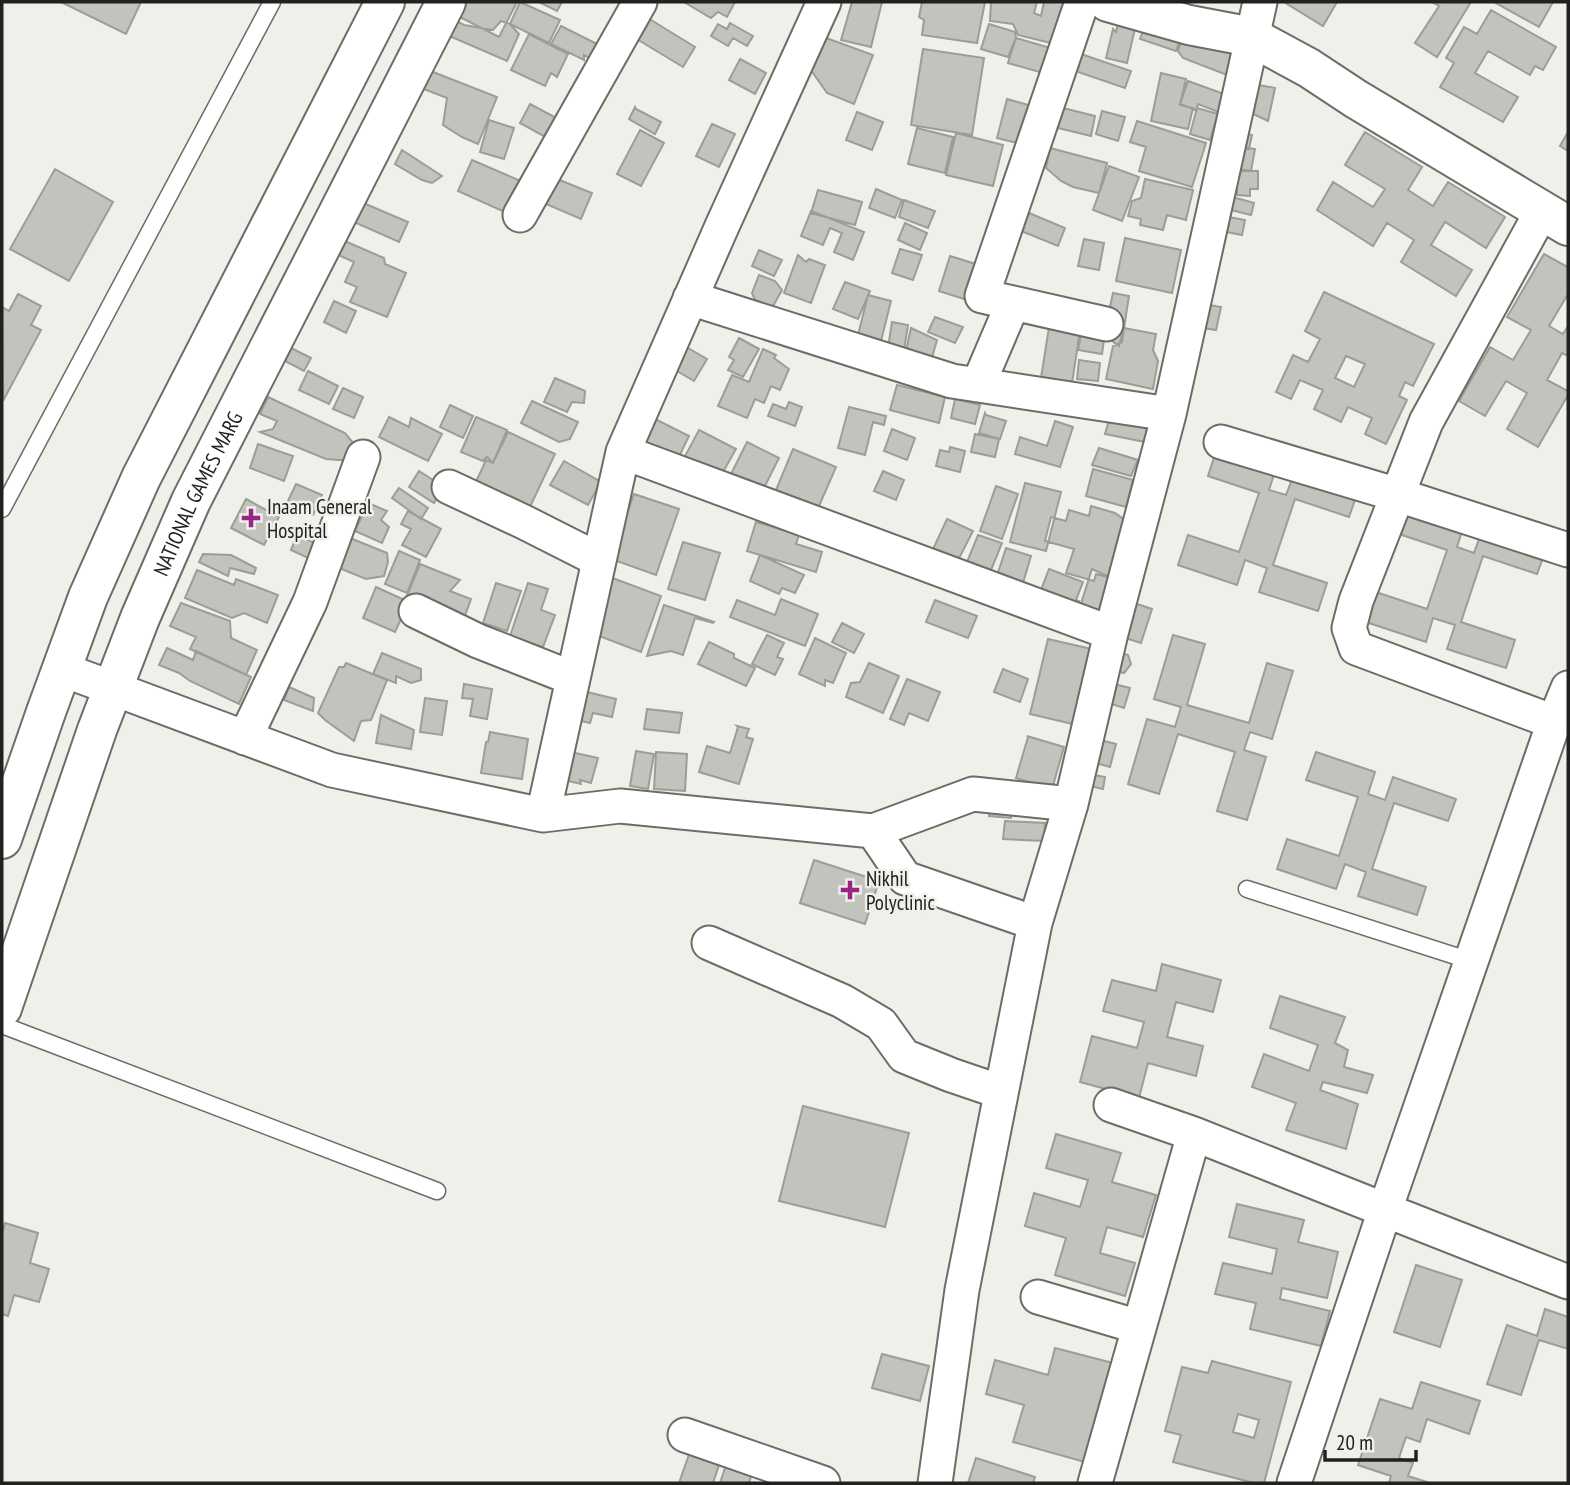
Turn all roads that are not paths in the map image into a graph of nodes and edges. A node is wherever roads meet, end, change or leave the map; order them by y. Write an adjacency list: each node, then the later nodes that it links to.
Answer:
1 (272, 2): 21 (lane)
2 (385, 2): 26 (main road)
3 (446, 2): 29 (main road, NATIONAL GAMES MARG)
4 (640, 2): 9 (street)
5 (824, 2): 11 (street)
6 (1083, 2): 12 (street)
7 (1108, 2): 8 (main road)
8 (1256, 20): 10 (main road); 15 (street)
9 (520, 215)
10 (1555, 218): 20 (street)
11 (690, 298): 14 (street); 17 (street)
12 (1013, 303): 13 (street); 14 (street)
13 (1106, 324)
14 (978, 385): 15 (street)
15 (1170, 414): 25 (street)
16 (1221, 442): 20 (street)
17 (623, 452): 23 (street); 25 (street)
18 (363, 457): 31 (street)
19 (449, 487): 23 (street)
20 (1398, 495): 22 (street); 30 (street)
21 (2, 509)
22 (1568, 550)
23 (599, 561): 27 (street)
24 (416, 611): 27 (street)
25 (1111, 633): 32 (street)
26 (61, 669): 29 (street); 35 (main road)
27 (572, 678): 33 (street)
28 (1568, 688): 30 (street)
29 (113, 689): 31 (street); 40 (main road, NATIONAL GAMES MARG)
30 (1554, 722): 39 (street)
31 (245, 738): 33 (street)
32 (1071, 804): 34 (street); 37 (street)
33 (543, 815): 34 (street)
34 (873, 831): 37 (street)
35 (2, 839)
36 (1247, 889): 39 (lane)
37 (1035, 923): 42 (street)
38 (709, 943): 42 (street)
39 (1471, 961): 46 (street)
40 (2, 1007)
41 (2, 1025): 45 (lane)
42 (1001, 1092): 52 (street)
43 (1111, 1105): 44 (street)
44 (1194, 1134): 46 (street); 49 (street)
45 (437, 1191)
46 (1385, 1210): 47 (street); 54 (street)
47 (1568, 1282)
48 (1038, 1297): 49 (street)
49 (1139, 1327): 53 (street)
50 (685, 1435): 51 (street)
51 (823, 1483)
52 (935, 1483)
53 (1095, 1483)
54 (1294, 1483)

